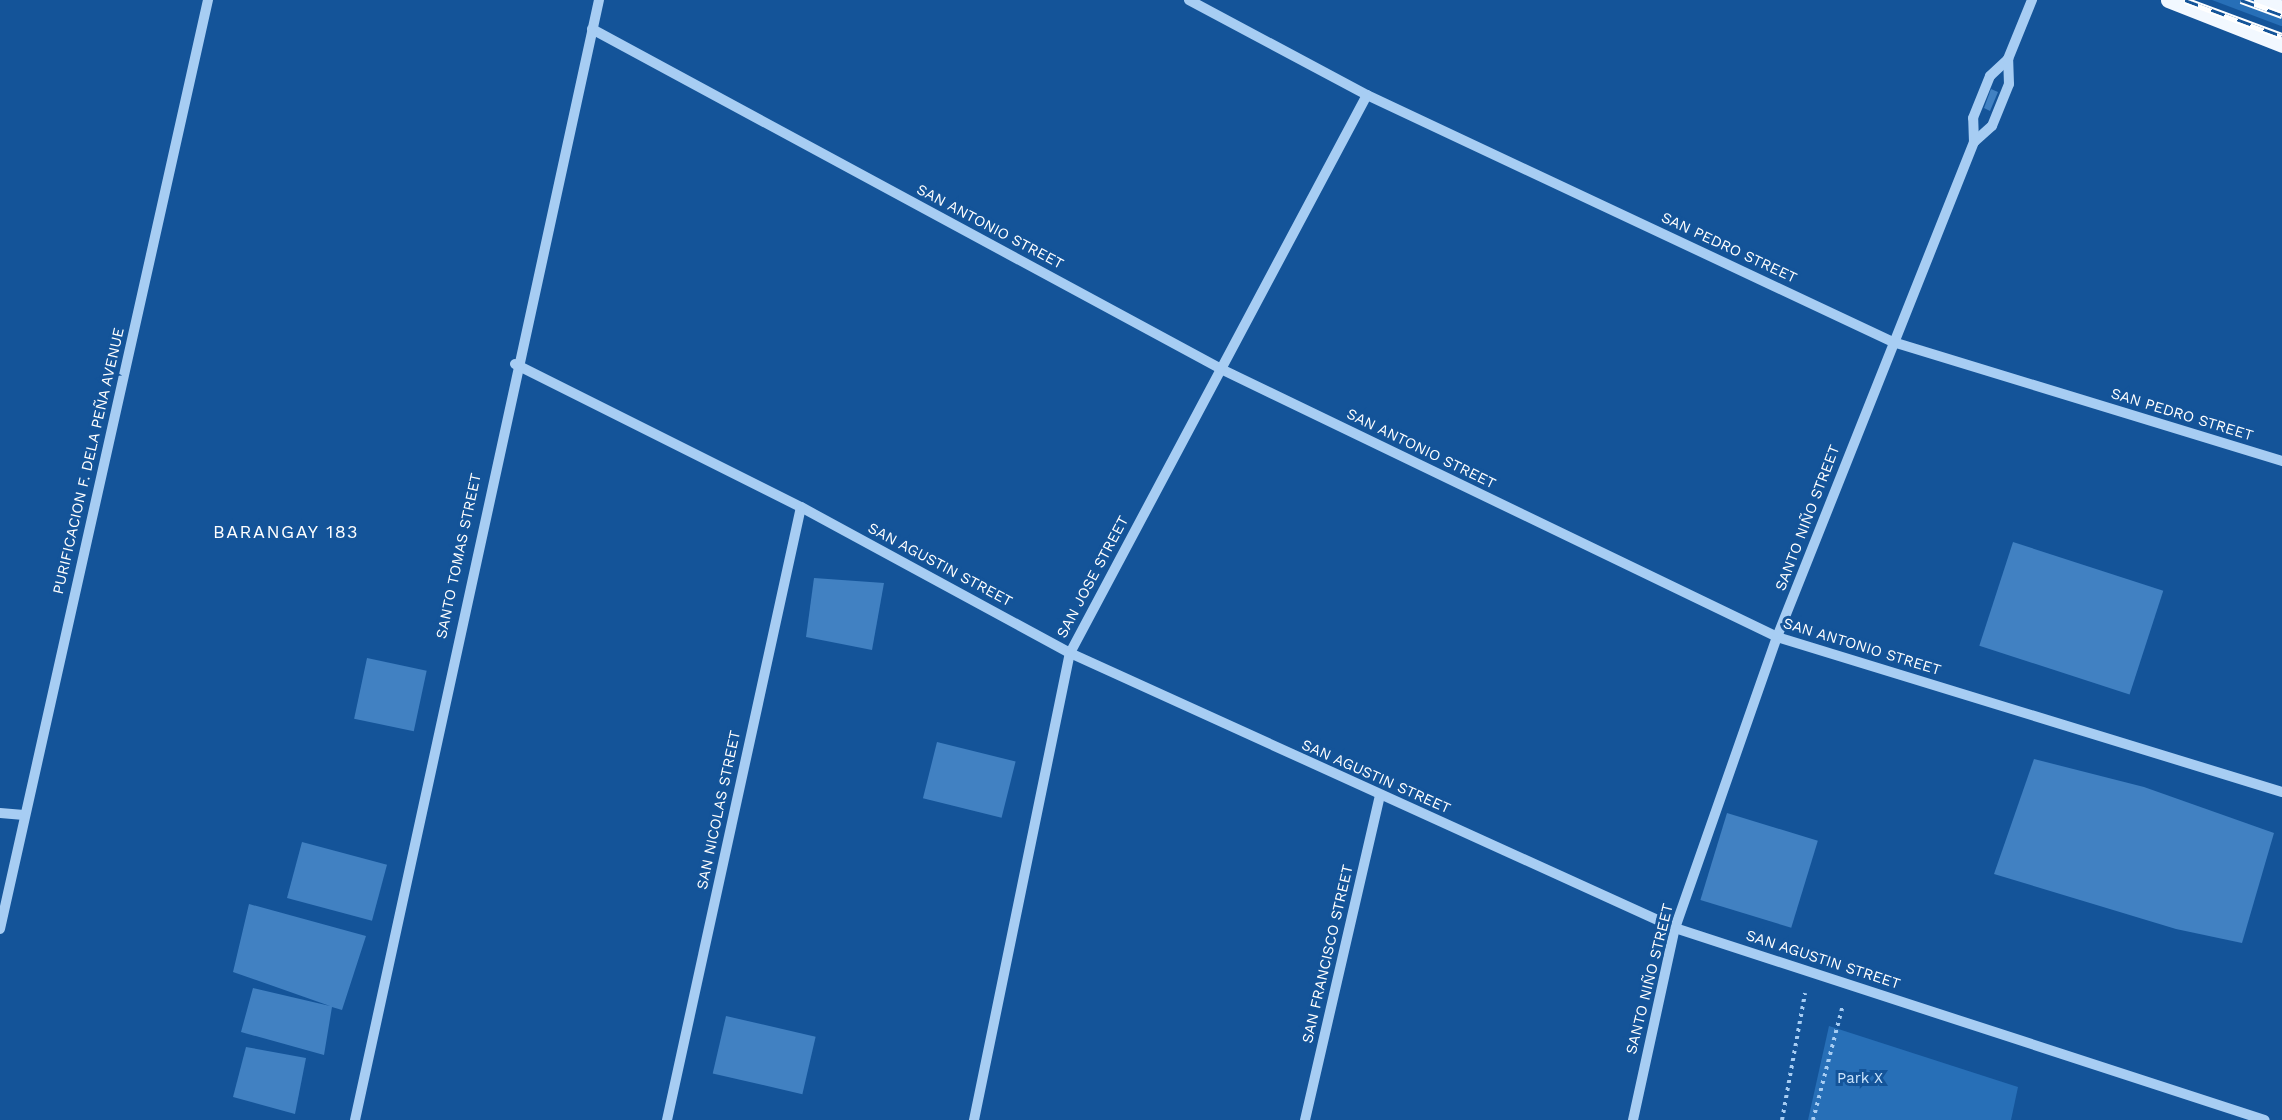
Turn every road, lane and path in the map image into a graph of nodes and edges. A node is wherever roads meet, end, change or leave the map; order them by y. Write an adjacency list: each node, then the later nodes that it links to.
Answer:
1 (208, 0): 23 (street, PURIFICACION F. DELA PEÑA AVENUE)
2 (599, 0): 8 (street, SANTO TOMAS STREET)
3 (1189, 0): 11 (street, SAN PEDRO STREET)
4 (2032, 0): 10 (street, SANTO NIÑO STREET)
5 (2168, 0): 9 (main road)
6 (2261, 0): 7 (main road)
7 (2282, 8)
8 (592, 29): 14 (street, SANTO TOMAS STREET); 15 (street, SAN ANTONIO STREET)
9 (2282, 45)
10 (2008, 59): 12 (street, SANTO NIÑO STREET); 12 (street, SANTO NIÑO STREET)
11 (1366, 95): 13 (street, SAN PEDRO STREET); 15 (street, SAN JOSE STREET)
12 (1974, 142): 13 (street, SANTO NIÑO STREET)
13 (1893, 342): 16 (street, SAN PEDRO STREET); 18 (street, SANTO NIÑO STREET)
14 (515, 364): 17 (street, SAN AGUSTIN STREET); 28 (street, SANTO TOMAS STREET)
15 (1221, 369): 18 (street, SAN ANTONIO STREET); 19 (street, SAN JOSE STREET)
16 (2282, 461)
17 (801, 507): 19 (street, SAN AGUSTIN STREET); 29 (street, SAN NICOLAS STREET)
18 (1777, 637): 20 (street, SAN ANTONIO STREET); 24 (street, SANTO NIÑO STREET)
19 (1070, 653): 21 (street, SAN AGUSTIN STREET); 30 (street, SAN JOSE STREET)
20 (2282, 792)
21 (1380, 795): 24 (street, SAN AGUSTIN STREET); 31 (street, SAN FRANCISCO STREET)
22 (0, 813): 23 (street)
23 (24, 815): 25 (street, PURIFICACION F. DELA PEÑA AVENUE)
24 (1675, 928): 26 (street, SAN AGUSTIN STREET); 32 (street, SANTO NIÑO STREET)
25 (0, 929)
26 (1809, 972): 27 (street, SAN AGUSTIN STREET); 33 (path)
27 (1848, 984): 34 (path); 35 (street, SAN AGUSTIN STREET)
28 (355, 1120)
29 (667, 1120)
30 (974, 1120)
31 (1305, 1120)
32 (1633, 1120)
33 (1782, 1120)
34 (1813, 1120)
35 (2265, 1120)

